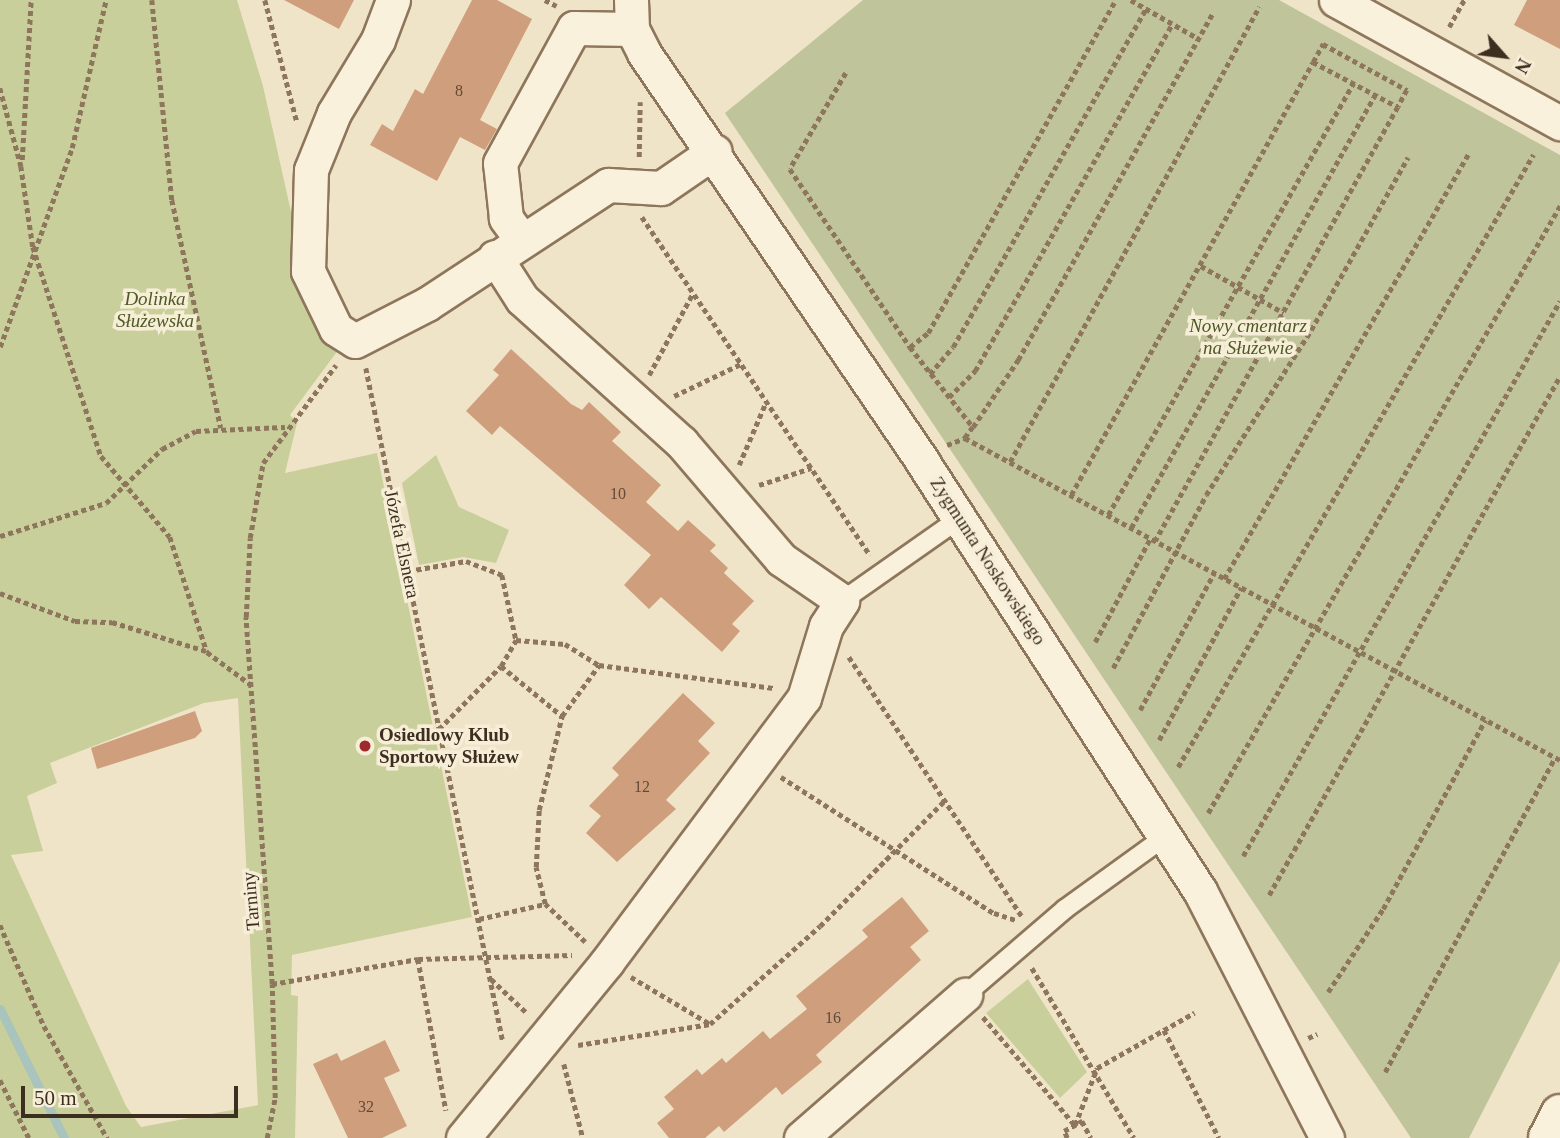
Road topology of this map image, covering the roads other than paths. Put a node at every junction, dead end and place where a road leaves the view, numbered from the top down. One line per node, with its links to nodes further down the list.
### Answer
1 (393, 0): 6 (street)
2 (1336, 0): 4 (street)
3 (631, 14): 5 (street, Zygmunta Noskowskiego); 6 (street)
4 (1560, 123)
5 (715, 151): 6 (street); 7 (street, Zygmunta Noskowskiego)
6 (508, 248): 8 (street)
7 (960, 519): 8 (lane); 9 (street, Zygmunta Noskowskiego)
8 (842, 601): 12 (street)
9 (1166, 836): 10 (lane); 14 (street, Zygmunta Noskowskiego)
10 (965, 995): 13 (street)
11 (1560, 1114): 15 (street)
12 (456, 1132)
13 (801, 1138)
14 (1326, 1138)
15 (1548, 1138)

